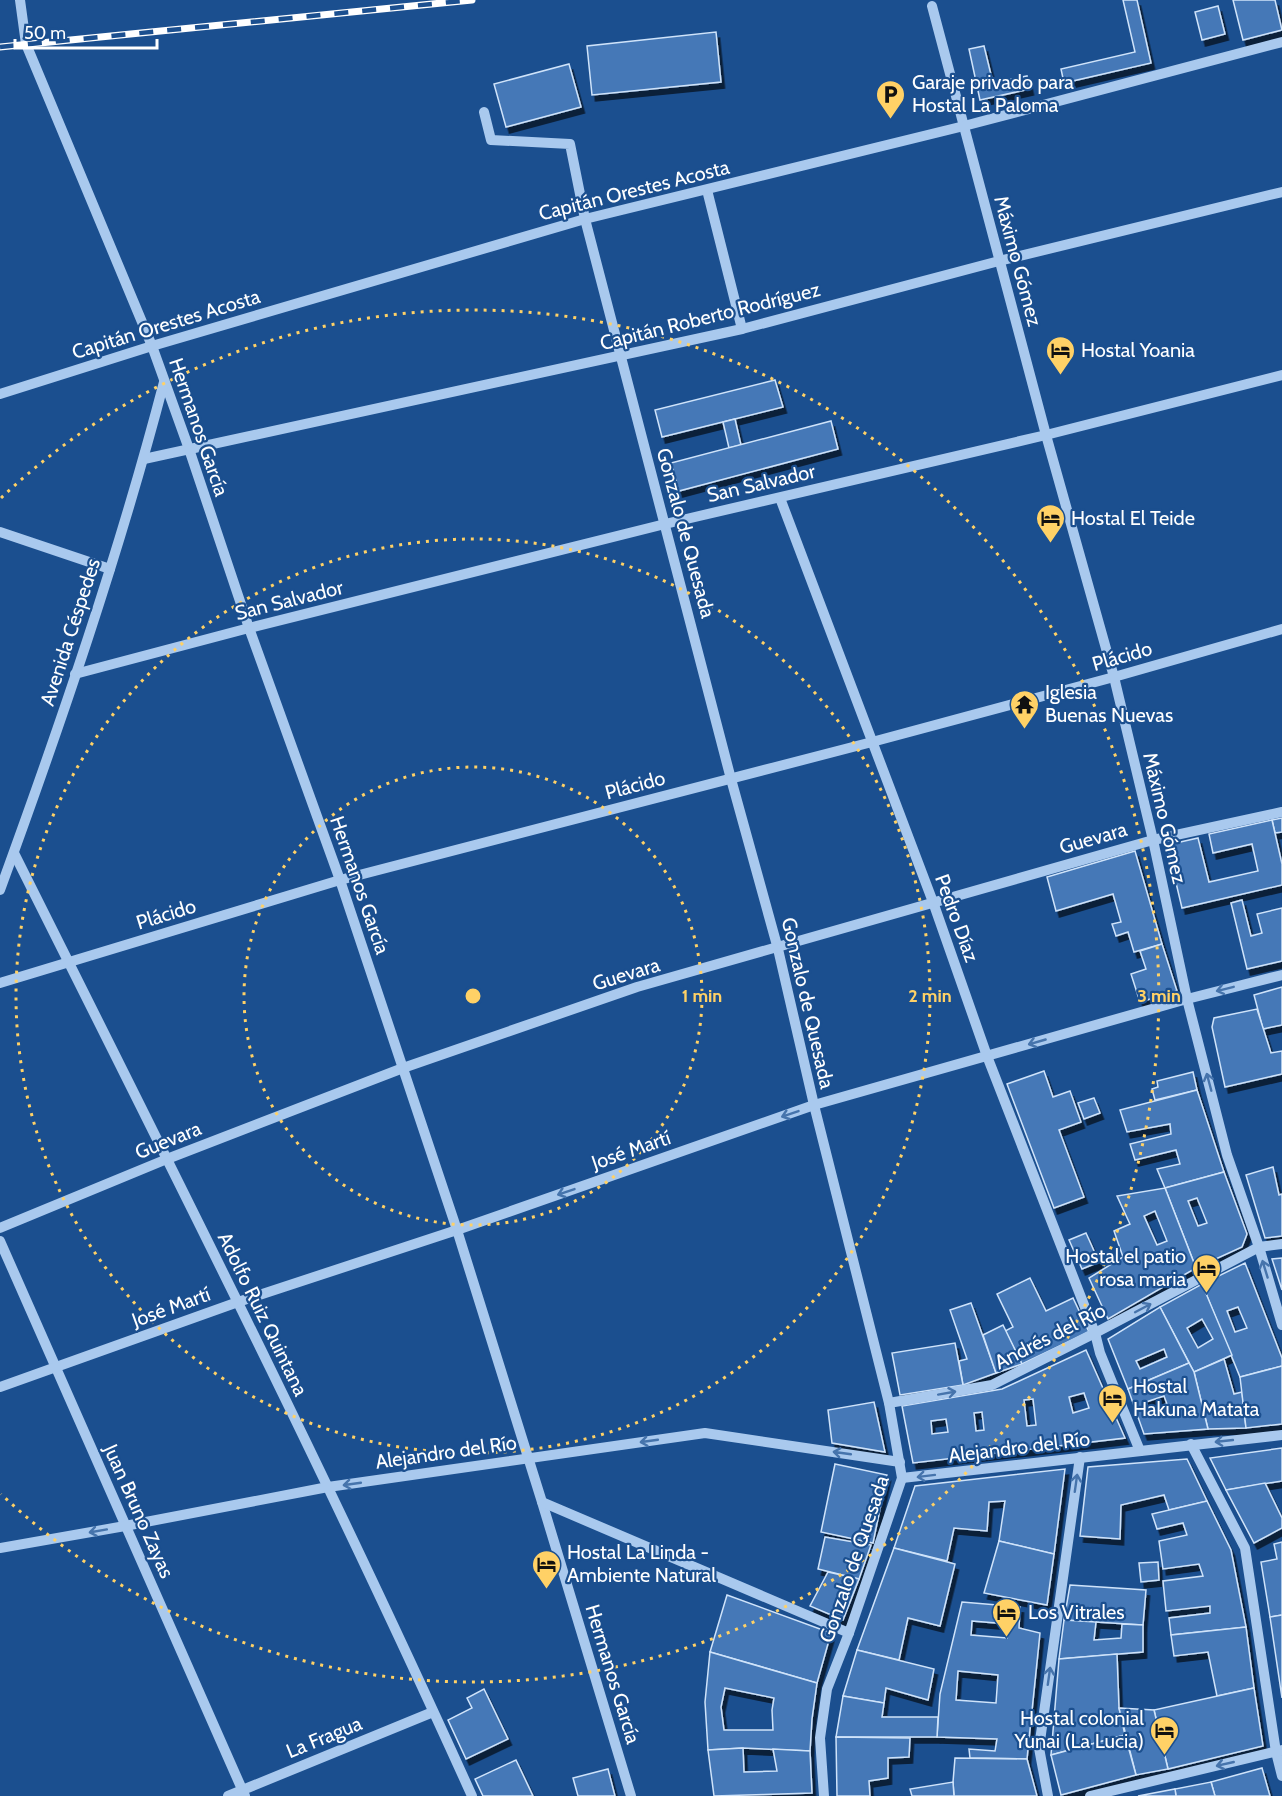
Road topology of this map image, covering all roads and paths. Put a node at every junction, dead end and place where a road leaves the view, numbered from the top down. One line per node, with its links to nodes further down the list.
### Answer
1 (20, 0): 11 (street, Hermanos García)
2 (932, 6): 5 (street, Máximo Gómez)
3 (1282, 42): 5 (street, Capitán Orestes Acosta)
4 (484, 112): 8 (street, Gonzalo de Quesada)
5 (964, 126): 6 (street, Capitán Orestes Acosta); 9 (street, Máximo Gómez)
6 (707, 190): 8 (street, Capitán Orestes Acosta); 10 (street)
7 (1282, 192): 9 (street, Capitán Roberto Rodríguez)
8 (585, 219): 11 (street, Capitán Orestes Acosta); 12 (street, Gonzalo de Quesada)
9 (999, 261): 10 (street, Capitán Roberto Rodríguez); 16 (street, Máximo Gómez)
10 (742, 329): 12 (street, Capitán Roberto Rodríguez)
11 (152, 346): 14 (street, Hermanos García); 15 (street, Capitán Orestes Acosta)
12 (621, 356): 17 (street, Capitán Roberto Rodríguez); 20 (street, Gonzalo de Quesada)
13 (1282, 375): 16 (street, San Salvador)
14 (164, 382): 17 (street, Hermanos García); 18 (street, Avenida Céspedes)
15 (0, 394)
16 (1046, 435): 19 (street, San Salvador); 26 (street, Máximo Gómez)
17 (189, 449): 18 (street, Capitán Roberto Rodríguez); 23 (street, Hermanos García)
18 (144, 459): 22 (street, Avenida Céspedes)
19 (780, 498): 20 (street, San Salvador); 27 (street, Pedro Díaz)
20 (665, 524): 23 (street, San Salvador); 28 (street, Gonzalo de Quesada)
21 (0, 532): 22 (street)
22 (110, 569): 25 (street, Avenida Céspedes)
23 (249, 628): 25 (street, San Salvador); 32 (street, Hermanos García)
24 (1282, 629): 26 (street, Plácido)
25 (75, 674): 31 (street, Avenida Céspedes)
26 (1114, 677): 27 (street, Plácido); 30 (street, Máximo Gómez)
27 (872, 742): 28 (street, Plácido); 34 (street, Pedro Díaz)
28 (731, 779): 32 (street, Plácido); 35 (street, Gonzalo de Quesada)
29 (1282, 812): 30 (street, Guevara)
30 (1153, 840): 34 (street, Guevara); 39 (street, Máximo Gómez)
31 (14, 853): 33 (street, Avenida Céspedes); 36 (street, Adolfo Ruiz Quintana)
32 (340, 880): 36 (street, Plácido); 41 (street, Hermanos García)
33 (0, 890)
34 (933, 902): 35 (street, Guevara); 40 (street, Pedro Díaz)
35 (778, 949): 41 (street, Guevara); 42 (street, Gonzalo de Quesada)
36 (69, 963): 38 (street, Plácido); 43 (street, Adolfo Ruiz Quintana)
37 (1282, 975): 39 (street, José Martí, one-way to 39)
38 (0, 983)
39 (1187, 999): 40 (street, José Martí, one-way to 40); 48 (street, Máximo Gómez, one-way to 39)
40 (987, 1056): 42 (street, José Martí); 51 (street, Pedro Díaz)
41 (403, 1068): 43 (street, Guevara); 45 (street, Hermanos García)
42 (814, 1105): 45 (street, José Martí, one-way to 45); 54 (street, Gonzalo de Quesada)
43 (167, 1159): 44 (street, Guevara); 49 (street, Adolfo Ruiz Quintana)
44 (0, 1228)
45 (457, 1230): 49 (street, José Martí); 59 (street, Hermanos García)
46 (0, 1241): 52 (street, Juan Bruno Zayas)
47 (1282, 1244): 48 (street, Andrés del Río)
48 (1259, 1247): 50 (street, Máximo Gómez, one-way to 48); 51 (street, Andrés del Río, one-way to 48)
49 (238, 1302): 52 (street, José Martí); 62 (street, Adolfo Ruiz Quintana)
50 (1282, 1325)
51 (1095, 1333): 54 (street, Andrés del Río, one-way to 51); 57 (street, Pedro Díaz)
52 (56, 1368): 53 (street, José Martí); 64 (street, Juan Bruno Zayas)
53 (0, 1387)
54 (889, 1403): 60 (street, Gonzalo de Quesada)
55 (1282, 1435): 56 (street, Alejandro del Río, one-way to 56)
56 (1191, 1444): 57 (street, Alejandro del Río); 68 (street)
57 (1140, 1450): 58 (street, Alejandro del Río)
58 (1080, 1457): 61 (street, Alejandro del Río, one-way to 61); 75 (street, one-way to 58)
59 (528, 1458): 60 (street, Alejandro del Río, one-way to 59); 62 (street, Alejandro del Río, one-way to 62); 63 (street, Hermanos García)
60 (900, 1462): 61 (street, Gonzalo de Quesada)
61 (903, 1478): 66 (street, Gonzalo de Quesada)
62 (328, 1487): 64 (street, Alejandro del Río); 67 (street, Adolfo Ruiz Quintana)
63 (542, 1502): 66 (street); 73 (street, Hermanos García)
64 (126, 1526): 65 (street, Alejandro del Río, one-way to 65); 70 (street, Juan Bruno Zayas)
65 (0, 1548)
66 (849, 1633): 74 (street, Gonzalo de Quesada)
67 (433, 1712): 70 (street, La Fragua); 72 (street, Adolfo Ruiz Quintana)
68 (1279, 1751): 69 (street); 76 (street, one-way to 76)
69 (1282, 1776)
70 (244, 1793): 71 (street, La Fragua)
71 (228, 1796)
72 (472, 1796)
73 (631, 1796)
74 (824, 1796)
75 (1048, 1796)
76 (1090, 1796)

